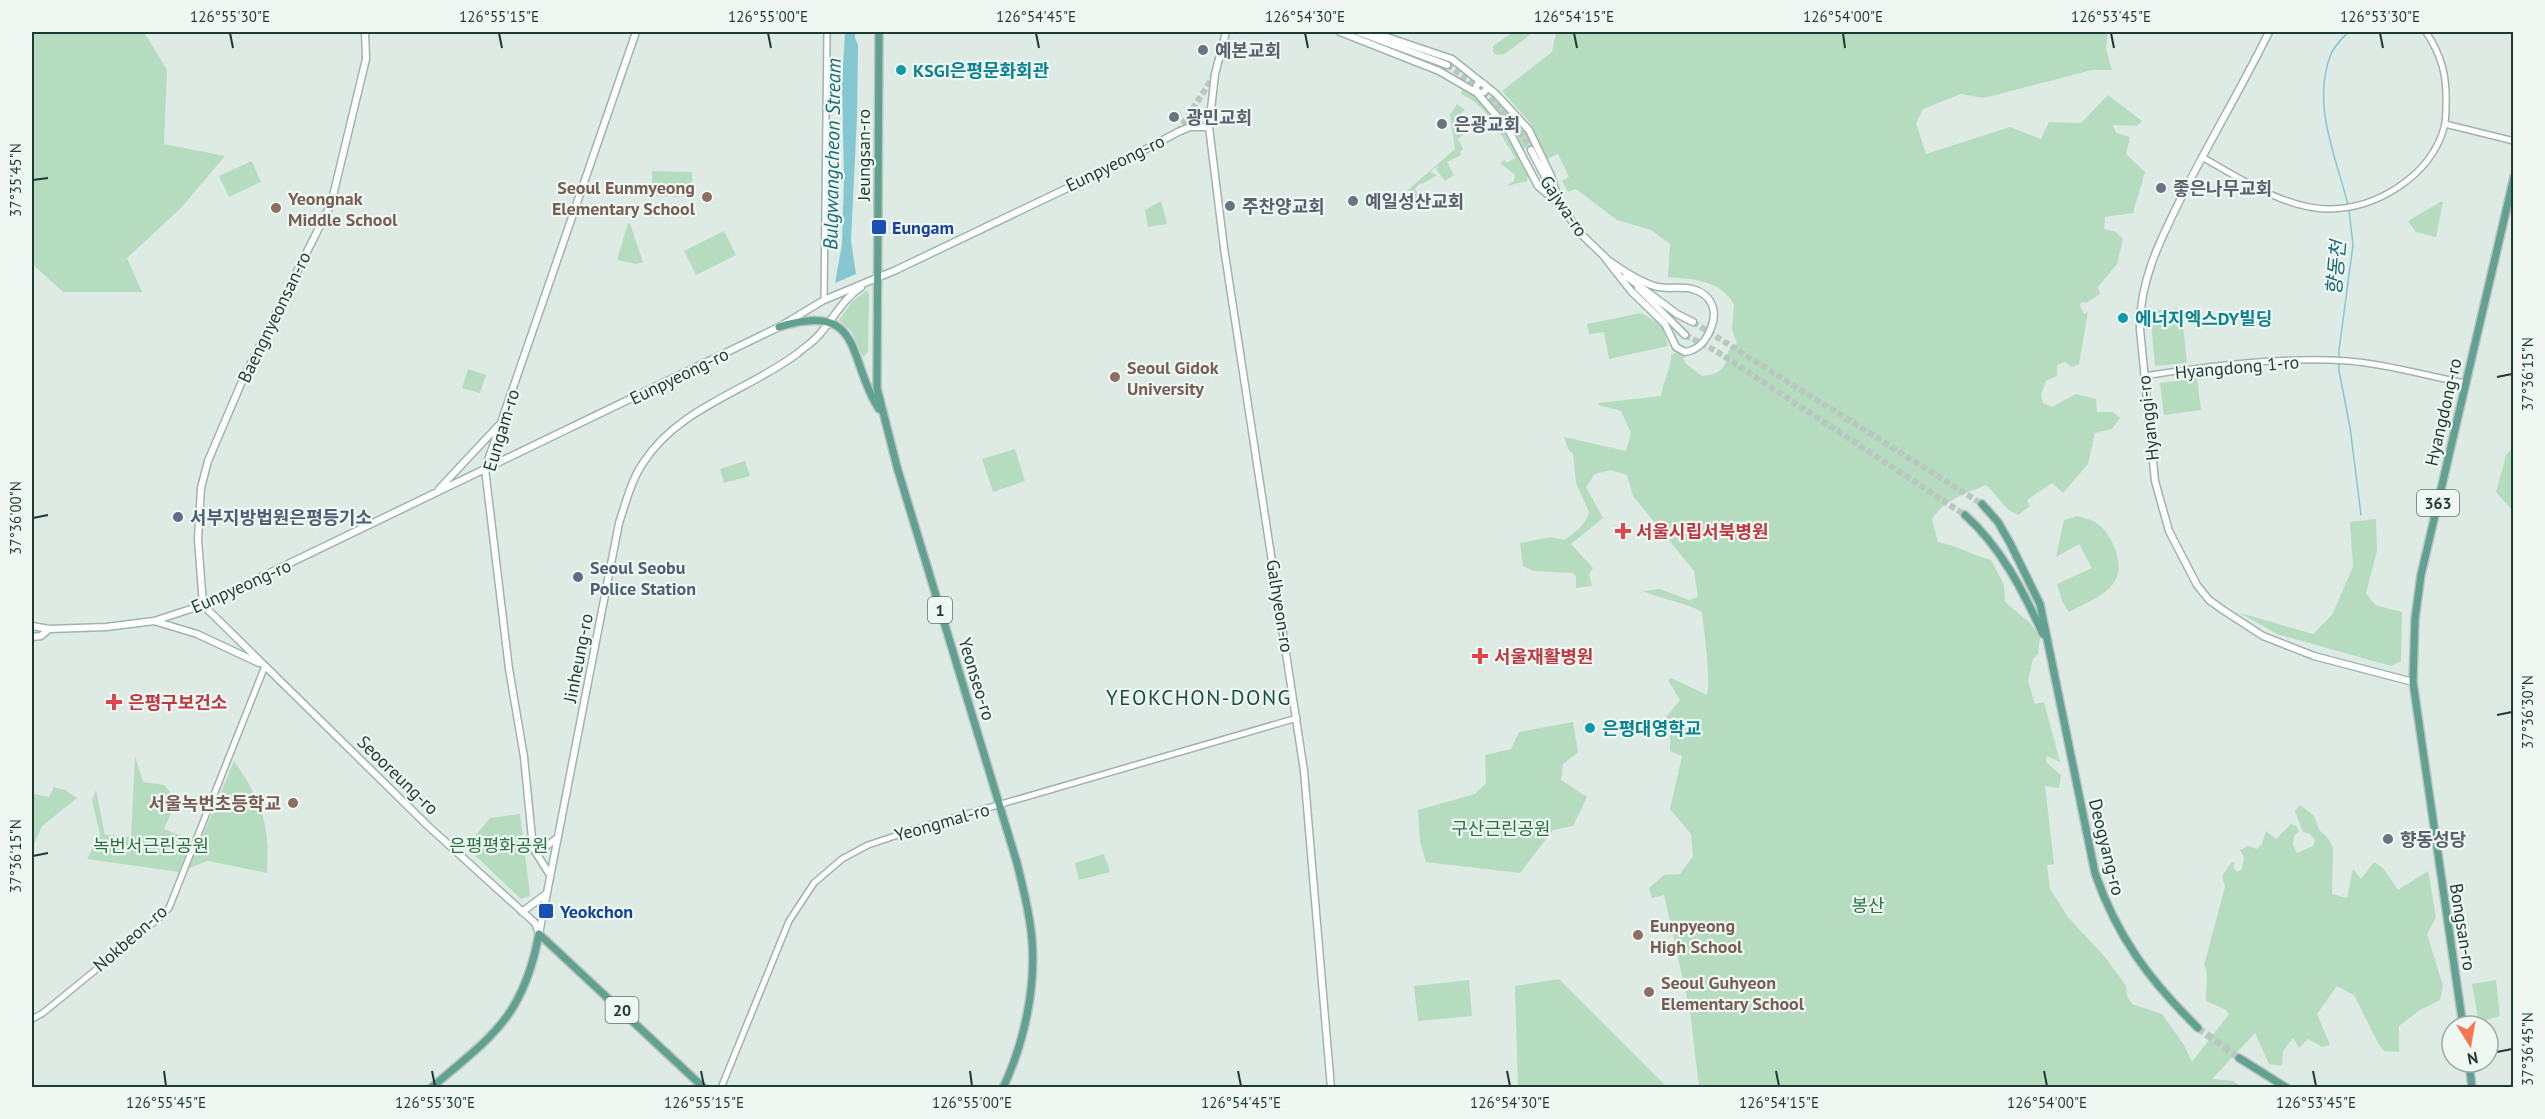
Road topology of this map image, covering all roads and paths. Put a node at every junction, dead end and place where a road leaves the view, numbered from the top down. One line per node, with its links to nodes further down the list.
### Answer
1 (365, 32): 41 (main road, Baengnyeonsan-ro)
2 (636, 32): 36 (main road, Eungam-ro)
3 (827, 32): 28 (street)
4 (879, 32): 26 (main road, Jeungsan-ro / 1)
5 (1226, 32): 19 (main road)
6 (1340, 32): 13 (main road)
7 (1358, 32): 11 (main road)
8 (1372, 32): 12 (main road)
9 (2270, 32): 22 (main road, Hyanggi-ro)
10 (2426, 32): 18 (street)
11 (1447, 65)
12 (1461, 66): 13 (main road); 14 (main road)
13 (1451, 78): 15 (main road)
14 (1485, 84): 15 (main road); 16 (main road)
15 (1477, 93): 17 (main road)
16 (1496, 94): 17 (main road); 24 (main road)
17 (1488, 105): 24 (main road)
18 (2445, 124): 20 (street); 22 (street)
19 (1209, 127): 26 (main road, Eunpyeong-ro); 49 (main road, Galhyeon-ro)
20 (2514, 141)
21 (1530, 150): 24 (main road, Gajwa-ro)
22 (2202, 157): 33 (main road, Hyanggi-ro)
23 (2514, 177): 34 (main road, Hyangdong-ro / 363)
24 (1560, 205): 25 (main road, Gajwa-ro)
25 (1605, 258): 25 (main road); 27 (main road, Gajwa-ro)
26 (879, 278): 28 (main road, Eunpyeong-ro); 30 (main road, Jinheung-ro); 35 (main road, Yeonseo-ro / 1)
27 (1631, 281): 29 (main road, Gajwa-ro); 32 (main road, Gajwa-ro)
28 (824, 300): 31 (main road, Eunpyeong-ro)
29 (1693, 322)
30 (829, 323): 31 (main road); 35 (main road); 52 (main road, Jinheung-ro)
31 (779, 327): 37 (main road, Eunpyeong-ro)
32 (1685, 335)
33 (2144, 376): 34 (street, Hyangdong 1-ro); 48 (main road, Hyanggi-ro)
34 (2465, 383): 48 (main road, Hyangdong-ro / 363)
35 (882, 414): 50 (main road, Yeonseo-ro / 1)
36 (500, 423): 37 (main road, Eungam-ro); 38 (main road)
37 (485, 469): 38 (main road, Eunpyeong-ro); 53 (main road, Eungam-ro)
38 (435, 493): 41 (main road, Eunpyeong-ro)
39 (1982, 504): 46 (main road, Deogyang-ro)
40 (1965, 515): 46 (main road, Deogyang-ro)
41 (203, 605): 42 (main road, Eunpyeong-ro); 47 (main road, Seooreung-ro)
42 (154, 621): 44 (main road, Eunpyeong-ro); 47 (main road)
43 (32, 626): 44 (main road, Eunpyeong-ro)
44 (49, 630): 45 (main road, Eunpyeong-ro)
45 (32, 637)
46 (2048, 644): 60 (main road, Deogyang-ro)
47 (265, 666): 56 (main road, Seooreung-ro); 59 (street, Nokbeon-ro)
48 (2413, 682): 51 (main road, Hyangdong-ro / 363)
49 (1297, 718): 50 (street, Yeongmal-ro); 66 (main road, Galhyeon-ro)
50 (999, 805): 64 (street, Yeongmal-ro); 65 (main road, Yeonseo-ro / 1)
51 (2433, 833): 58 (main road, Bongsan-ro / 363)
52 (558, 838): 53 (main road); 54 (main road, Jinheung-ro)
53 (532, 844): 54 (main road, Eungam-ro)
54 (550, 875): 55 (main road, Jinheung-ro)
55 (546, 894): 56 (main road); 57 (main road, Jinheung-ro)
56 (522, 912): 57 (main road, Seooreung-ro)
57 (539, 934): 62 (main road, Jinheung-ro); 63 (main road, Seooreung-ro / 20)
58 (2461, 1014)
59 (32, 1019)
60 (2199, 1028)
61 (2239, 1058): 67 (main road)
62 (431, 1088)
63 (704, 1088)
64 (721, 1088)
65 (1003, 1088)
66 (1331, 1088)
67 (2287, 1088)

